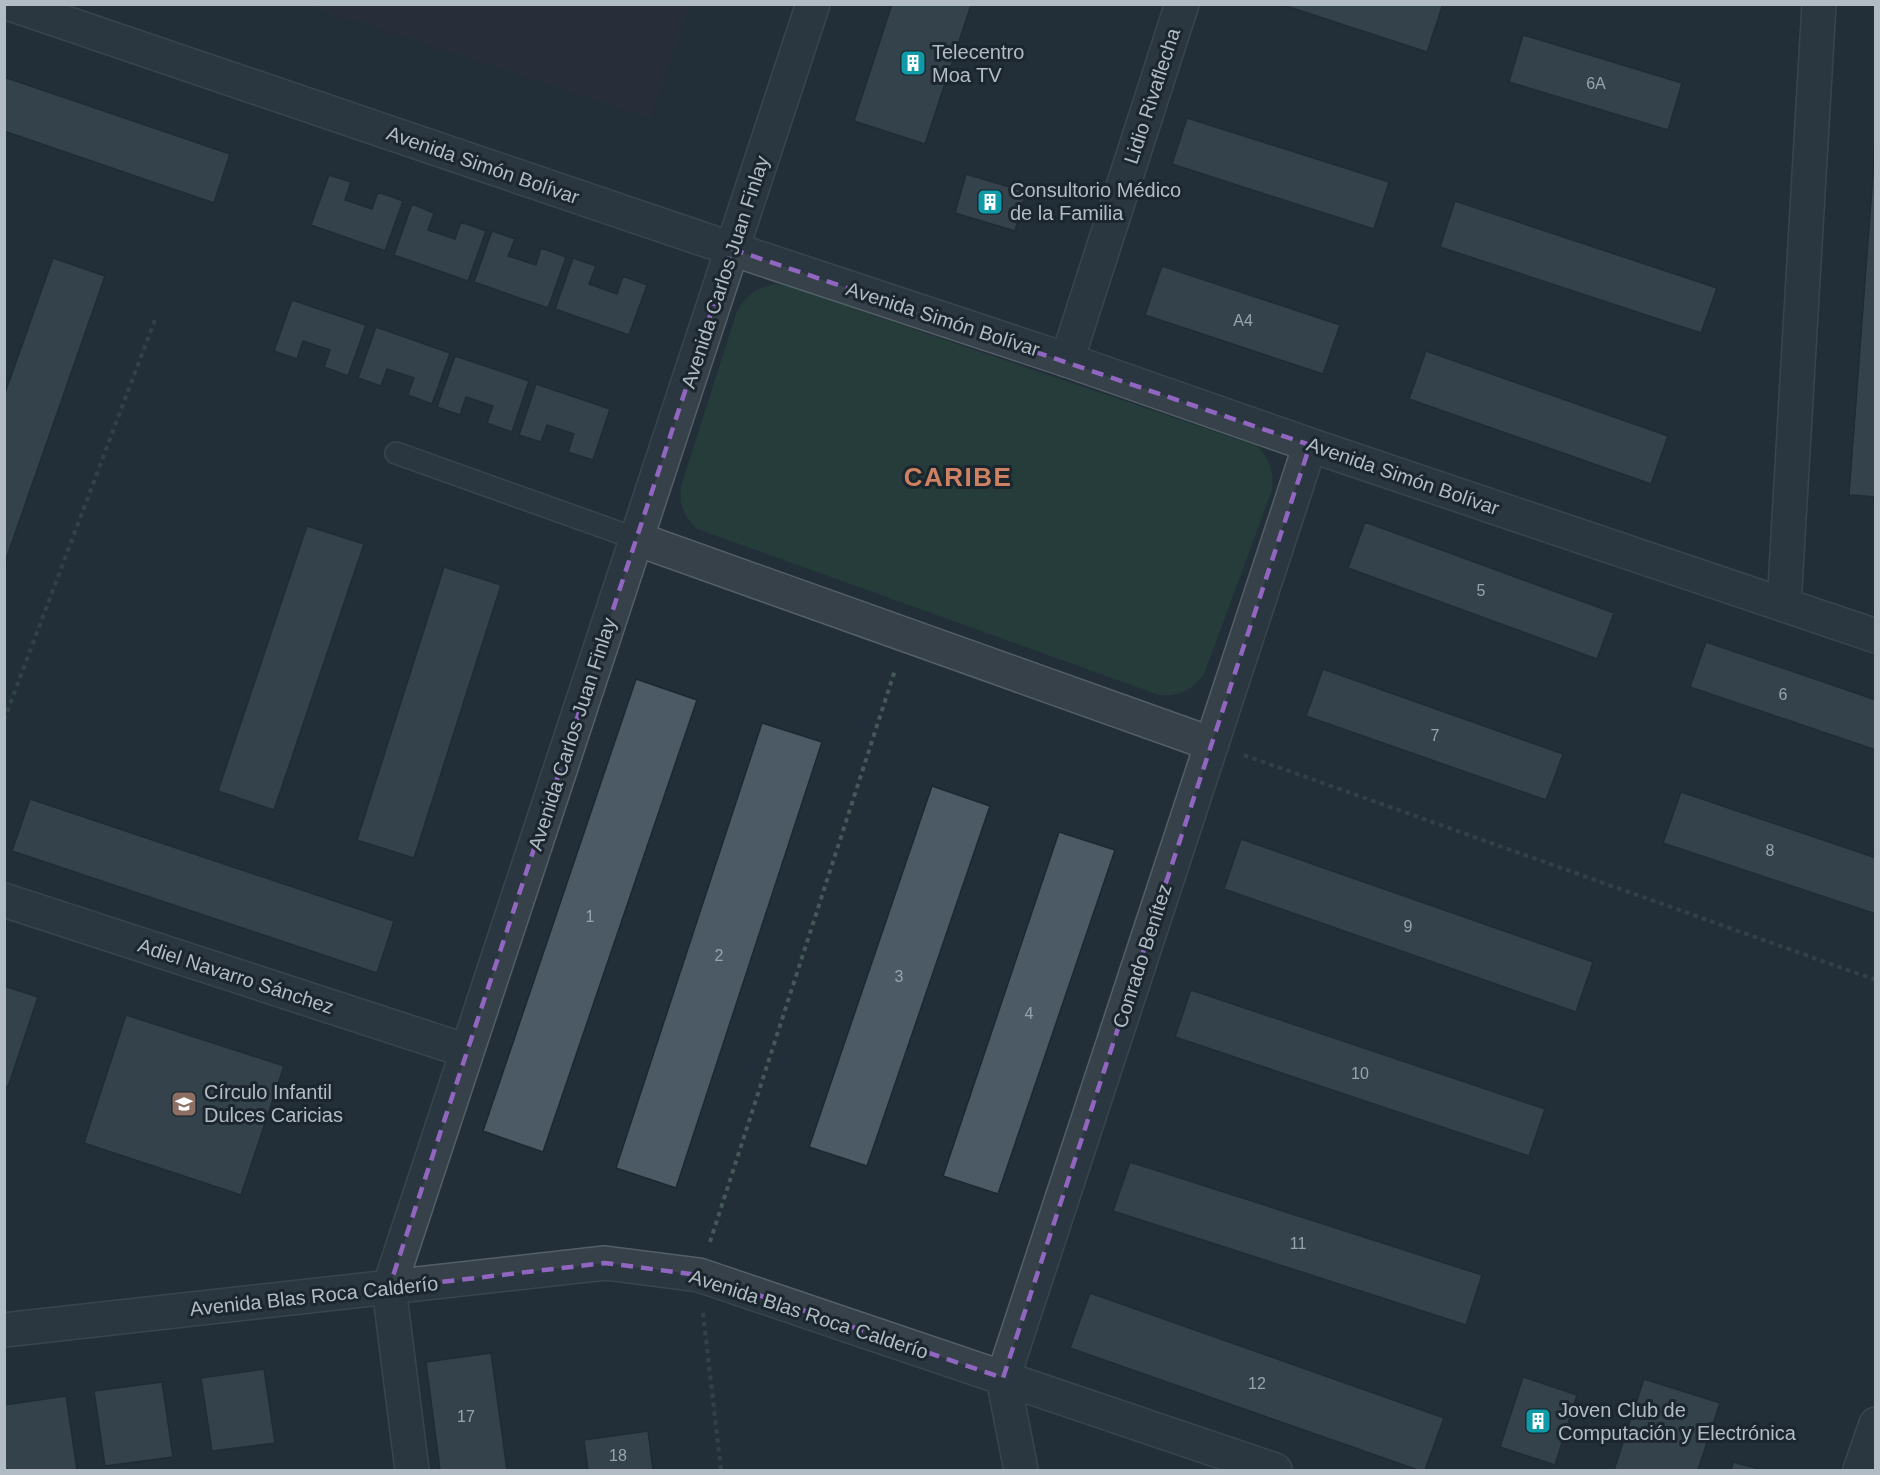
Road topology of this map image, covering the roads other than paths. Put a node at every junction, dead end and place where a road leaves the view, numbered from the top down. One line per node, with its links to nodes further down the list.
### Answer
1 (10, 4): 5 (street, Avenida Simón Bolívar)
2 (813, 4): 5 (street, Avenida Carlos Juan Finlay)
3 (1182, 4): 6 (street, Lidio Rivaflecha)
4 (1819, 4): 10 (street)
5 (732, 249): 6 (street, Avenida Simón Bolívar); 9 (street, Avenida Carlos Juan Finlay)
6 (1067, 360): 7 (street, Avenida Simón Bolívar)
7 (1310, 445): 10 (street, Avenida Simón Bolívar); 12 (street, Conrado Benítez)
8 (396, 453): 9 (lane)
9 (637, 539): 12 (street); 14 (street, Avenida Carlos Juan Finlay)
10 (1784, 605): 11 (street, Avenida Simón Bolívar)
11 (1875, 636)
12 (1212, 744): 17 (street, Conrado Benítez)
13 (4, 900): 14 (street, Adiel Navarro Sánchez)
14 (468, 1051): 15 (street, Avenida Carlos Juan Finlay)
15 (389, 1288): 16 (street, Avenida Blas Roca Calderío); 17 (street, Avenida Blas Roca Calderío); 19 (street, Avenida Carlos Juan Finlay)
16 (4, 1330)
17 (1003, 1378): 20 (street, Conrado Benítez); 21 (street, Avenida Blas Roca Calderío)
18 (1875, 1424): 22 (street)
19 (412, 1470)
20 (1021, 1470)
21 (1275, 1470)
22 (1860, 1470)

